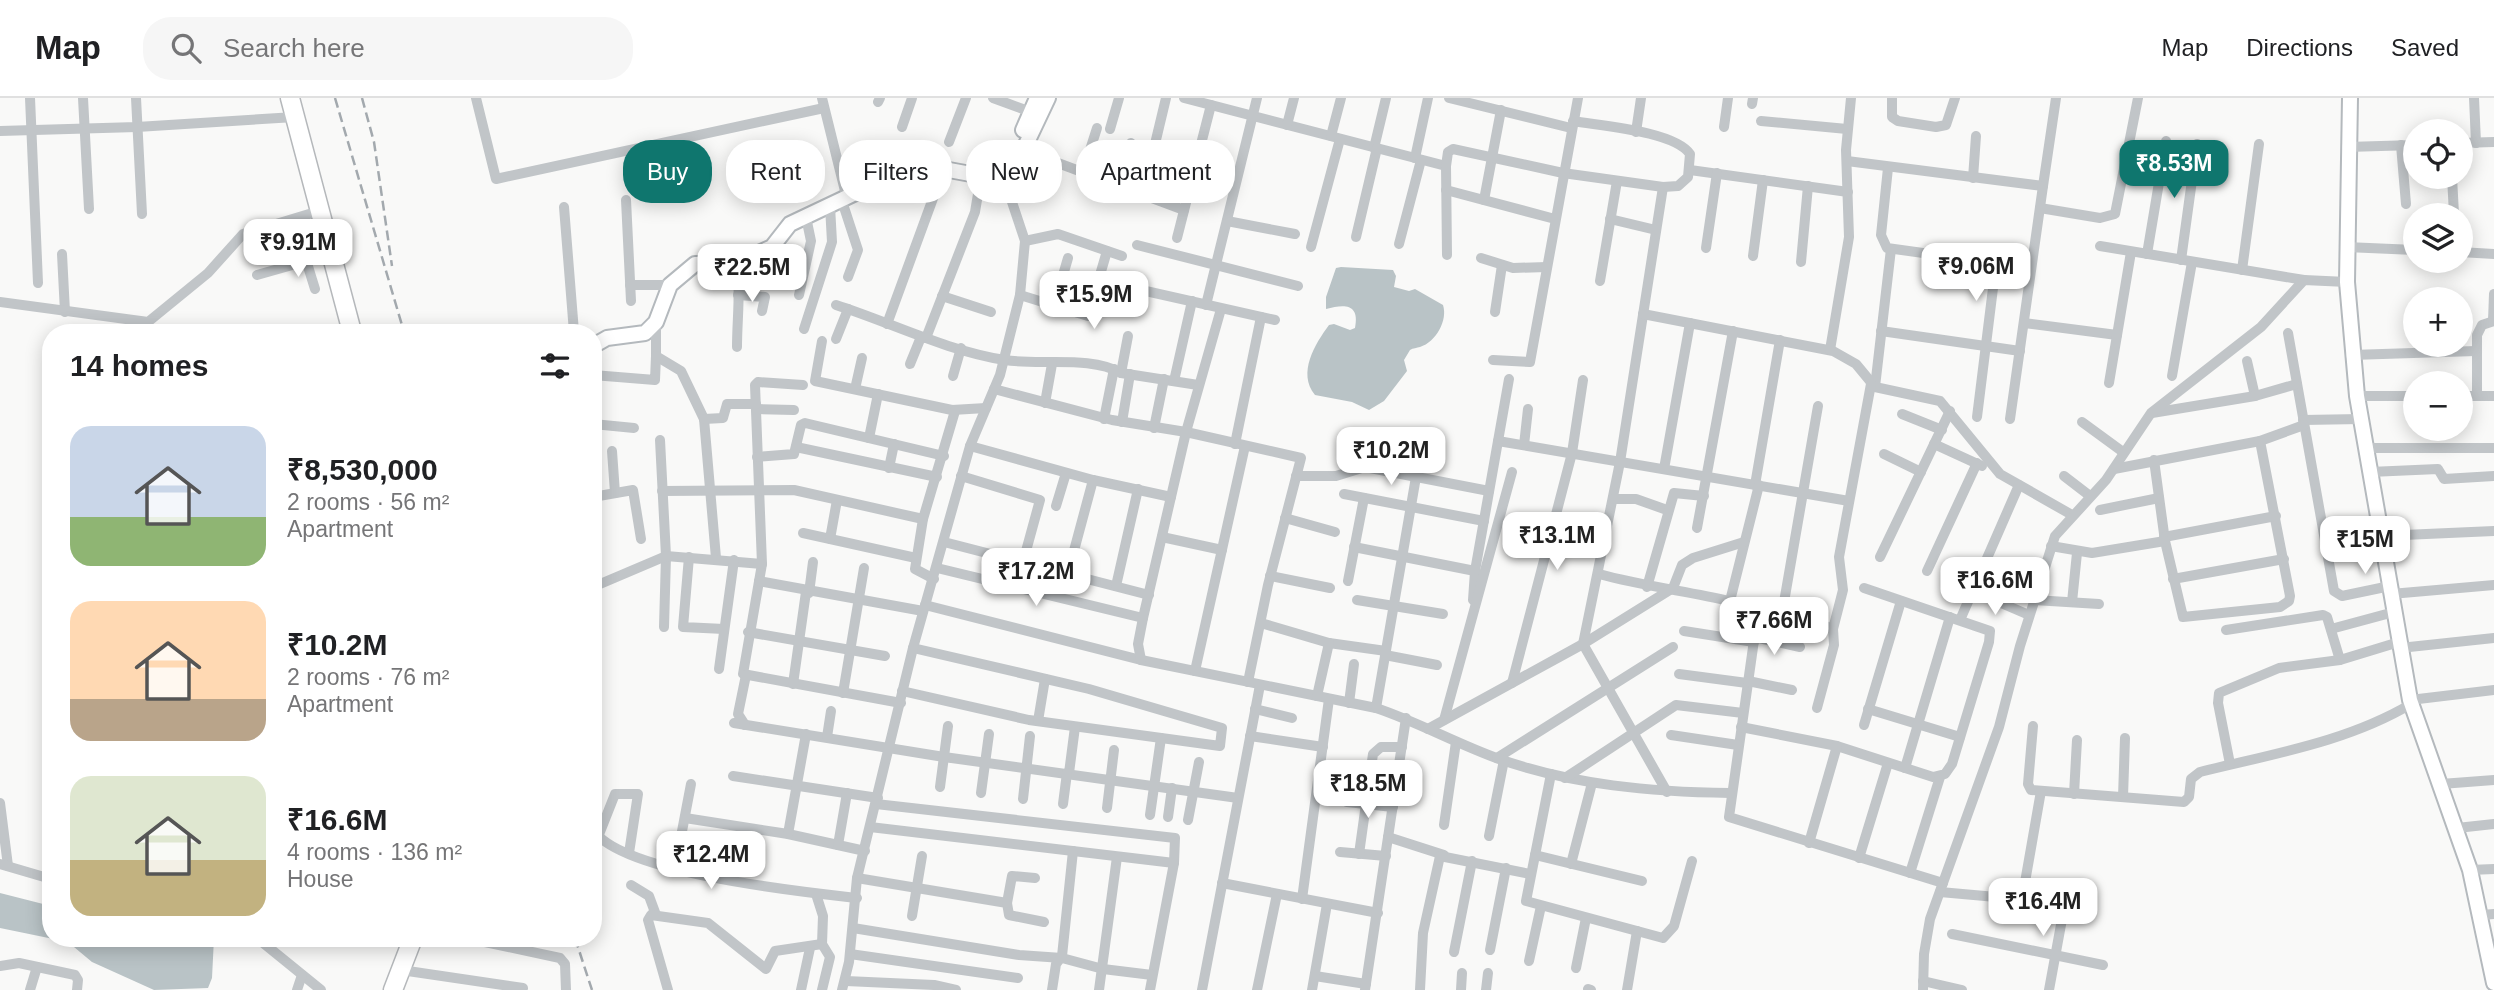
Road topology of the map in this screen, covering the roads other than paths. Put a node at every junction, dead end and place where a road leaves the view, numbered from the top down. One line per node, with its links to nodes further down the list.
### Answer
1 (30, 98): 47 (street)
2 (83, 98): 41 (street)
3 (135, 98): 39 (street)
4 (290, 98): 35 (highway)
5 (476, 98): 31 (street)
6 (912, 98): 40 (street)
7 (966, 98): 51 (street)
8 (993, 98): 33 (street)
9 (1037, 98): 33 (main road)
10 (1048, 98): 53 (main road)
11 (1119, 98): 44 (street)
12 (1166, 98): 55 (street)
13 (1184, 98): 30 (street)
14 (1257, 98): 34 (street)
15 (1294, 98): 38 (street)
16 (1341, 98): 50 (street)
17 (1386, 98): 63 (street)
18 (1429, 98): 65 (street)
19 (1449, 98): 32 (street)
20 (1578, 98): 37 (street)
21 (1641, 98): 48 (street)
22 (1728, 98): 43 (street)
23 (1851, 98): 45 (street)
24 (1892, 98): 25 (street)
25 (1955, 98)
26 (2056, 98): 76 (street)
27 (2138, 98): 90 (street)
28 (2350, 98): 62 (main road)
29 (2474, 98): 58 (street)
30 (1208, 102): 34 (street); 92 (street)
31 (823, 103): 81 (street)
32 (1496, 106): 37 (street); 64 (street)
33 (1031, 112): 52 (main road)
34 (1252, 116): 38 (street); 98 (street)
35 (295, 117): 39 (street); 93 (highway)
36 (1761, 121): 45 (street)
37 (1572, 124): 48 (street); 70 (street)
38 (1287, 125): 50 (street)
39 (137, 127): 41 (street); 94 (street)
40 (902, 127)
41 (85, 128): 47 (street); 91 (street)
42 (1097, 128): 54 (street)
43 (1724, 128)
44 (1111, 129)
45 (1847, 129): 66 (street)
46 (0, 131): 47 (street)
47 (31, 131): 140 (street)
48 (1636, 132): 69 (street)
49 (1976, 136): 72 (street)
50 (1335, 137): 63 (street); 108 (street)
51 (950, 140)
52 (1021, 140)
53 (1028, 140)
54 (1093, 140)
55 (1156, 140)
56 (2166, 141): 118 (street)
57 (2494, 142): 58 (street)
58 (2476, 143)
59 (2197, 144): 126 (street)
60 (2259, 144): 134 (street)
61 (2401, 145): 62 (street); 88 (street)
62 (2347, 147): 109 (main road)
63 (1376, 148): 65 (street); 102 (street)
64 (1493, 156): 67 (street); 70 (street); 80 (street)
65 (1418, 159): 67 (street); 105 (street)
66 (1847, 161): 68 (street); 79 (street)
67 (1446, 166): 78 (street)
68 (1888, 168): 72 (street); 112 (street)
69 (1690, 170): 71 (street); 77 (street)
70 (1563, 173): 74 (street); 96 (street)
71 (1717, 173): 73 (street); 110 (street)
72 (1973, 178): 76 (street)
73 (1763, 180): 75 (street); 122 (street)
74 (1617, 181): 77 (street); 97 (street)
75 (1808, 186): 79 (street); 127 (street)
76 (2043, 186): 90 (street)
77 (1663, 187): 99 (street)
78 (1446, 190): 80 (street); 120 (street)
79 (1848, 192): 187 (street)
80 (1484, 200): 96 (street)
81 (839, 202): 95 (main road); 173 (street)
82 (626, 203): 141 (street)
83 (839, 203): 136 (street)
84 (931, 203): 172 (street)
85 (977, 203): 150 (street)
86 (1012, 203): 104 (street)
87 (1166, 203): 92 (street)
88 (2406, 203)
89 (564, 207): 171 (street)
90 (2040, 208): 133 (street)
91 (89, 209)
92 (1184, 210): 103 (street)
93 (319, 211): 117 (highway); 160 (street)
94 (142, 214)
95 (806, 217): 128 (main road); 147 (street)
96 (1555, 219): 132 (street)
97 (1611, 219): 99 (street); 138 (street)
98 (1227, 222): 101 (street); 130 (street)
99 (1656, 230): 163 (street)
100 (298, 231): 125 (street)
101 (1295, 234)
102 (1356, 237)
103 (1177, 238)
104 (1024, 241): 113 (street); 148 (street)
105 (1399, 244)
106 (1137, 245): 130 (street)
107 (2101, 246): 114 (street)
108 (1311, 247)
109 (2346, 247): 111 (street); 139 (main road)
110 (1706, 248)
111 (2403, 249)
112 (1891, 250): 129 (street); 175 (street)
113 (1107, 251): 121 (street); 156 (street)
114 (2131, 251): 118 (street); 177 (street)
115 (2473, 253): 119 (street)
116 (62, 254): 160 (street)
117 (331, 254): 125 (street); 170 (highway)
118 (2147, 254): 126 (street)
119 (2494, 254)
120 (1447, 255)
121 (1122, 256)
122 (1753, 256)
123 (1068, 258): 156 (street)
124 (1482, 258): 131 (street)
125 (307, 261): 135 (street); 145 (street)
126 (2187, 261): 134 (street); 201 (street)
127 (1801, 262)
128 (737, 263): 142 (main road); 146 (street)
129 (1996, 264): 133 (street); 184 (street)
130 (1216, 265): 144 (street); 155 (street)
131 (1502, 265): 132 (street); 162 (street)
132 (1547, 267): 194 (street)
133 (2031, 268): 169 (street)
134 (2242, 270): 137 (street)
135 (257, 275)
136 (848, 276)
137 (2304, 280): 139 (street); 227 (street)
138 (1600, 281)
139 (2347, 282): 190 (main road)
140 (38, 284)
141 (631, 285): 142 (street); 151 (street)
142 (670, 285): 167 (main road)
143 (1119, 285): 152 (street)
144 (1298, 286)
145 (315, 289)
146 (738, 295): 159 (street); 185 (street)
147 (799, 295)
148 (1020, 295): 156 (street); 193 (street)
149 (2494, 295): 166 (street)
150 (942, 296): 161 (street); 179 (street)
151 (631, 301)
152 (1192, 301): 155 (street); 203 (street)
153 (0, 302): 160 (street)
154 (836, 304): 157 (street)
155 (1206, 304): 158 (street)
156 (1054, 306)
157 (849, 309): 172 (street); 180 (street)
158 (1221, 309): 164 (street); 208 (street)
159 (762, 311)
160 (65, 312)
161 (991, 312)
162 (1495, 312)
163 (1643, 314): 168 (street); 261 (street)
164 (1261, 317): 165 (street); 248 (street)
165 (1275, 320)
166 (2493, 321): 189 (street)
167 (656, 322): 182 (main road); 191 (street)
168 (1689, 323): 174 (street); 264 (street)
169 (2024, 323): 177 (street); 188 (street)
170 (350, 324)
171 (573, 324)
172 (887, 324): 179 (street)
173 (804, 329)
174 (1733, 331): 181 (street); 277 (street)
175 (1881, 331): 184 (street); 209 (street)
176 (2288, 333): 206 (street)
177 (2117, 335): 205 (street)
178 (1128, 336): 198 (street)
179 (923, 337): 186 (street); 196 (street)
180 (836, 339)
181 (1780, 340): 187 (street); 279 (street)
182 (602, 341)
183 (822, 341): 210 (street)
184 (1987, 346): 188 (street); 229 (street)
185 (737, 347)
186 (961, 348): 193 (street); 200 (street)
187 (1830, 350): 209 (street)
188 (2020, 351): 232 (street)
189 (2476, 351): 190 (street); 217 (street)
190 (2351, 355): 214 (main road)
191 (656, 356): 199 (street); 230 (street)
192 (862, 359): 210 (street)
193 (1004, 360): 197 (street); 211 (street)
194 (1493, 360)
195 (2247, 362): 213 (street)
196 (910, 364)
197 (1052, 364): 198 (street); 219 (street)
198 (1122, 372): 203 (street); 231 (street); 234 (street)
199 (602, 376)
200 (953, 376)
201 (2172, 376)
202 (1509, 379): 244 (street)
203 (1169, 380): 208 (street); 239 (street)
204 (1583, 380): 256 (street)
205 (2109, 383)
206 (2297, 384): 213 (street); 236 (street)
207 (803, 385): 221 (street)
208 (1198, 385): 241 (street)
209 (1873, 386): 226 (street); 297 (street)
210 (855, 389): 212 (street)
211 (994, 389): 219 (street); 222 (street)
212 (878, 394): 225 (street); 242 (street)
213 (2255, 396): 227 (street)
214 (2357, 396): 215 (street); 233 (main road)
215 (2403, 396)
216 (2473, 396): 217 (street)
217 (2477, 396): 218 (street)
218 (2494, 396)
219 (1045, 403): 231 (street)
220 (1818, 406): 287 (street)
221 (756, 407): 224 (street); 230 (street); 259 (street)
222 (986, 408): 225 (street); 250 (street)
223 (1528, 409): 249 (street)
224 (794, 410)
225 (956, 411): 258 (street)
226 (1950, 411): 240 (street); 270 (street)
227 (2151, 413): 255 (street)
228 (1902, 414): 240 (street)
229 (1977, 417)
230 (705, 419): 281 (street)
231 (1104, 419): 234 (street)
232 (2010, 419)
233 (2361, 419): 236 (street); 252 (main road)
234 (1122, 422): 239 (street)
235 (2082, 422): 255 (street)
236 (2304, 422): 245 (street); 351 (street)
237 (602, 425): 238 (street)
238 (634, 428)
239 (1154, 428): 241 (street)
240 (1941, 429): 247 (street)
241 (1186, 432): 248 (street); 292 (street)
242 (869, 438): 246 (street); 251 (street)
243 (660, 440): 283 (street)
244 (1498, 441): 249 (street); 285 (street)
245 (2260, 441): 260 (street); 303 (street)
246 (894, 444): 258 (street); 263 (street)
247 (1934, 444): 262 (street); 267 (street)
248 (1240, 445): 272 (street); 320 (street)
249 (1524, 445): 256 (street)
250 (970, 446): 269 (street); 271 (street)
251 (796, 447): 259 (street); 263 (street)
252 (2366, 448): 253 (street); 268 (main road)
253 (2494, 448)
254 (612, 451): 286 (street)
255 (2123, 452): 265 (street)
256 (1572, 453): 261 (street); 403 (street)
257 (1884, 454): 267 (street)
258 (944, 456): 275 (street)
259 (757, 457): 284 (street)
260 (2154, 460): 265 (street); 294 (street)
261 (1620, 462): 264 (street); 295 (street)
262 (1977, 463): 270 (street); 336 (street)
263 (890, 467): 275 (street)
264 (1664, 469): 277 (street)
265 (2114, 469): 291 (street)
266 (1513, 472): 366 (street)
267 (1921, 472): 324 (street)
268 (2370, 472): 274 (street); 311 (main road)
269 (1066, 473): 278 (street); 298 (street)
270 (2000, 474): 280 (street)
271 (961, 476): 316 (street); 331 (street)
272 (1296, 476): 276 (street); 304 (street)
273 (2064, 476): 291 (street)
274 (2494, 476)
275 (937, 477): 305 (street)
276 (1416, 477): 285 (street); 299 (street)
277 (1708, 477): 279 (street); 290 (street)
278 (1093, 481): 282 (street); 337 (street)
279 (1757, 485): 287 (street); 317 (street)
280 (2019, 485): 302 (street); 352 (street)
281 (711, 489): 283 (street); 284 (street); 325 (street)
282 (1138, 489): 292 (street); 346 (street)
283 (662, 491): 322 (street)
284 (757, 491): 296 (street); 332 (street)
285 (1489, 491): 306 (street)
286 (615, 492): 289 (street); 313 (street)
287 (1803, 493): 297 (street); 365 (street)
288 (1344, 494): 293 (street)
289 (602, 496)
290 (1704, 496): 300 (street); 307 (street)
291 (2090, 496): 302 (street)
292 (1171, 497): 312 (street)
293 (1364, 498): 299 (street); 319 (street)
294 (2159, 498): 301 (street); 315 (street)
295 (1614, 499): 300 (street); 338 (street)
296 (838, 500): 305 (street); 314 (street)
297 (1849, 501): 375 (street)
298 (1056, 506)
299 (1410, 509): 306 (street); 327 (street)
300 (1668, 510): 347 (street)
301 (2100, 510)
302 (2071, 515): 318 (street)
303 (2276, 516): 315 (street); 328 (street)
304 (1285, 518): 309 (street); 339 (street)
305 (923, 519): 326 (street)
306 (1483, 521): 335 (street)
307 (1697, 528)
308 (2494, 531): 311 (street)
309 (1335, 532)
310 (803, 533): 314 (street)
311 (2381, 536): 351 (main road)
312 (1162, 537): 320 (street); 354 (street)
313 (641, 538)
314 (830, 539): 326 (street)
315 (2165, 539): 321 (street); 341 (street)
316 (944, 542): 331 (street); 334 (street)
317 (1744, 542): 349 (street); 358 (street)
318 (2051, 545): 321 (street); 356 (street)
319 (1354, 547): 327 (street); 343 (street)
320 (1222, 550): 397 (street)
321 (2077, 553): 360 (street)
322 (666, 556): 323 (street); 344 (street); 373 (street)
323 (689, 557): 325 (street); 374 (street)
324 (1880, 557)
325 (716, 558): 329 (street)
326 (916, 558): 340 (street)
327 (1402, 558): 335 (street); 362 (street)
328 (2284, 559): 341 (street); 341 (street)
329 (734, 560): 332 (street); 374 (street)
330 (813, 562): 353 (street)
331 (1023, 562): 337 (street)
332 (762, 564): 342 (street)
333 (864, 568): 357 (street)
334 (937, 568): 340 (street); 370 (street)
335 (1475, 571): 366 (street)
336 (1927, 571)
337 (1068, 573): 346 (street)
338 (1599, 574): 347 (street); 384 (street)
339 (1270, 576): 348 (street); 372 (street)
340 (934, 579): 363 (street)
341 (2173, 579)
342 (759, 581): 353 (street); 379 (street)
343 (1348, 581)
344 (602, 583)
345 (2494, 585): 351 (street)
346 (1116, 586): 354 (street)
347 (1647, 587): 349 (street)
348 (1329, 588)
349 (1673, 588): 358 (street); 384 (street)
350 (1864, 588): 359 (street)
351 (2390, 590): 367 (main road)
352 (1973, 591): 369 (street); 371 (street)
353 (807, 592): 357 (street); 382 (street)
354 (1149, 595): 370 (street)
355 (1357, 600): 362 (street)
356 (2034, 600): 360 (street); 369 (street)
357 (859, 601): 363 (street); 389 (street)
358 (1730, 601): 364 (street)
359 (1901, 601): 371 (street); 419 (street)
360 (2072, 602): 361 (street)
361 (2099, 604)
362 (1394, 606): 368 (street); 390 (street)
363 (924, 608): 388 (street); 392 (street)
364 (1761, 609): 365 (street); 381 (street)
365 (1782, 610): 375 (street)
366 (1474, 611): 424 (street)
367 (2394, 612): 376 (street); 385 (main road)
368 (1443, 614)
369 (2029, 615): 535 (street)
370 (1143, 618): 392 (street)
371 (1955, 618): 427 (street); 442 (street)
372 (1261, 623): 383 (street); 401 (street)
373 (664, 627)
374 (724, 629): 396 (street)
375 (1833, 629): 417 (street)
376 (2331, 629): 377 (street); 393 (street)
377 (2226, 630)
378 (1684, 631): 381 (street)
379 (748, 632): 382 (street); 399 (street)
380 (2494, 638): 385 (street)
381 (1754, 640): 387 (street); 402 (street)
382 (799, 641): 389 (street); 404 (street)
383 (1329, 643): 390 (street); 411 (street)
384 (1583, 644): 403 (street); 406 (street)
385 (2400, 645): 393 (street); 413 (main road)
386 (1673, 647): 406 (street)
387 (1800, 647)
388 (913, 648): 400 (street); 409 (street)
389 (849, 650): 391 (street); 410 (street)
390 (1385, 653): 395 (street); 416 (street)
391 (885, 656)
392 (1141, 660): 397 (street)
393 (2340, 660): 458 (street)
394 (1354, 664): 415 (street)
395 (1437, 665)
396 (719, 669)
397 (1195, 671): 401 (street)
398 (1679, 674): 402 (street)
399 (746, 675): 404 (street); 428 (street)
400 (1045, 679): 425 (street); 443 (street)
401 (1248, 682): 405 (street)
402 (1748, 682): 407 (street); 421 (street)
403 (1513, 683): 424 (street)
404 (793, 684): 410 (street)
405 (1260, 685): 411 (street); 418 (street)
406 (1608, 688): 435 (street); 454 (street)
407 (1792, 690)
408 (2494, 690): 413 (street)
409 (902, 691): 414 (street); 425 (street)
410 (843, 693): 414 (street)
411 (1317, 696): 412 (street)
412 (1329, 699): 415 (street); 450 (street)
413 (2410, 702): 458 (street); 470 (main road)
414 (901, 703): 449 (street)
415 (1349, 703): 416 (street)
416 (1376, 708): 423 (street)
417 (1817, 708)
418 (1255, 709): 422 (street); 440 (street)
419 (1868, 709): 427 (street); 429 (street)
420 (831, 711): 441 (street)
421 (1743, 713): 433 (street); 435 (street)
422 (1292, 718)
423 (1406, 718): 434 (street); 451 (street)
424 (1444, 720): 434 (street)
425 (1038, 721): 432 (street)
426 (734, 723): 428 (street)
427 (1918, 724): 442 (street); 460 (street)
428 (745, 725): 436 (street)
429 (1864, 725)
430 (948, 726): 453 (street)
431 (2034, 726): 476 (street)
432 (1075, 727): 443 (street); 461 (street)
433 (1741, 727): 447 (street); 448 (street)
434 (1428, 729): 446 (street)
435 (1633, 732): 465 (street); 477 (street)
436 (806, 734): 441 (street); 472 (street)
437 (989, 734): 455 (street)
438 (1671, 735): 447 (street)
439 (1030, 736): 459 (street)
440 (1250, 736): 450 (street); 482 (street)
441 (827, 737): 449 (street)
442 (1960, 737): 464 (street)
443 (1161, 738): 471 (street)
444 (2125, 738): 483 (street)
445 (2077, 740): 481 (street)
446 (1456, 742): 454 (street); 498 (street)
447 (1738, 746): 480 (street)
448 (1837, 746): 457 (street); 505 (street)
449 (889, 747): 453 (street); 485 (street)
450 (1323, 747): 541 (street)
451 (1402, 747): 489 (street); 490 (street)
452 (1114, 750): 466 (street)
453 (944, 757): 455 (street); 473 (street)
454 (1501, 759): 462 (street); 502 (street)
455 (985, 762): 459 (street); 479 (street)
456 (1199, 762): 475 (street)
457 (1888, 763): 460 (street); 517 (street)
458 (2230, 764): 483 (street)
459 (1027, 768): 461 (street); 484 (street)
460 (1905, 768): 464 (street)
461 (1068, 773): 466 (street); 488 (street)
462 (1551, 774): 465 (street); 513 (street)
463 (733, 776): 472 (street)
464 (1940, 777): 527 (street)
465 (1565, 778): 468 (street)
466 (1110, 779): 471 (street); 491 (street)
467 (2494, 780): 470 (street)
468 (1592, 783): 477 (street); 521 (street)
469 (691, 784): 494 (street)
470 (2441, 784): 500 (main road)
471 (1154, 785): 474 (street); 492 (street)
472 (797, 786): 478 (street); 501 (street)
473 (940, 787)
474 (1172, 788): 475 (street); 493 (street)
475 (1194, 791): 482 (street); 495 (street)
476 (2041, 791): 481 (street); 544 (street)
477 (1667, 792): 480 (street)
478 (847, 793): 485 (street); 506 (street)
479 (981, 793)
480 (1730, 793): 505 (street)
481 (2074, 794): 483 (street)
482 (1238, 797): 533 (street)
483 (2123, 797)
484 (1023, 799)
485 (877, 801): 499 (street); 520 (street)
486 (1347, 802): 489 (street)
487 (0, 803): 522 (street)
488 (1063, 804)
489 (1366, 804): 490 (street); 511 (street)
490 (1393, 807): 503 (street)
491 (1107, 808)
492 (1150, 815)
493 (1168, 817)
494 (685, 818): 501 (street); 523 (street)
495 (1188, 820)
496 (602, 821): 510 (street)
497 (2494, 824): 500 (street)
498 (1444, 825)
499 (870, 827): 507 (street); 508 (street)
500 (2457, 828): 526 (main road)
501 (788, 834): 506 (street)
502 (1489, 836)
503 (1388, 837): 512 (street); 515 (street)
504 (602, 841): 510 (street)
505 (1809, 843): 517 (street)
506 (838, 845): 507 (street)
507 (865, 851): 530 (street)
508 (1073, 851): 516 (street); 565 (street)
509 (1340, 852): 511 (street)
510 (629, 853): 523 (street)
511 (1359, 853): 515 (street)
512 (1444, 855): 518 (street); 600 (street)
513 (1535, 855): 521 (street); 528 (street)
514 (922, 856): 536 (street)
515 (1386, 856): 547 (street)
516 (1117, 857): 520 (street); 571 (street)
517 (1859, 858): 527 (street)
518 (1472, 861): 524 (street); 562 (street)
519 (1692, 861): 554 (street)
520 (1174, 863): 576 (street)
521 (1571, 864): 532 (street)
522 (4, 865): 529 (street)
523 (674, 868): 538 (street)
524 (1506, 868): 528 (street); 561 (street)
525 (2494, 869): 526 (street)
526 (2470, 870): 549 (main road)
527 (1910, 873): 535 (street)
528 (1530, 874): 545 (street)
529 (42, 876)
530 (857, 878): 536 (street); 540 (street)
531 (1035, 878): 542 (street)
532 (1642, 881)
533 (1222, 883): 539 (street); 597 (street)
534 (631, 885): 548 (street)
535 (1941, 887): 544 (street); 580 (street)
536 (916, 889): 542 (street); 550 (street)
537 (2067, 892): 546 (street)
538 (816, 894): 540 (street); 556 (street)
539 (1277, 894): 541 (street); 598 (street)
540 (857, 898): 553 (street)
541 (1302, 899): 543 (street)
542 (1007, 903): 552 (street)
543 (1328, 904): 547 (street); 577 (street)
544 (2021, 905): 546 (street)
545 (1541, 906): 551 (street); 566 (street)
546 (2064, 912): 564 (street)
547 (1378, 913): 582 (street)
548 (656, 915): 560 (street); 590 (street)
549 (2488, 915): 579 (main road)
550 (912, 916)
551 (1586, 918): 554 (street); 570 (street)
552 (1044, 922)
553 (853, 928): 563 (street); 565 (street)
554 (1637, 931): 603 (street)
555 (1952, 934): 564 (street)
556 (822, 944): 560 (street); 592 (street)
557 (270, 947): 575 (street)
558 (410, 947): 572 (highway)
559 (509, 947): 589 (street)
560 (810, 948): 591 (street)
561 (1490, 950)
562 (1454, 952)
563 (850, 954): 578 (street); 581 (street)
564 (2055, 957): 567 (street); 605 (street)
565 (1060, 958): 571 (street); 594 (street)
566 (1529, 961)
567 (2103, 965)
568 (0, 966): 569 (street)
569 (37, 967): 584 (street); 585 (street)
570 (1576, 968)
571 (1103, 969): 576 (street); 595 (street)
572 (401, 970): 583 (street); 588 (highway)
573 (1488, 972): 602 (street)
574 (1462, 973): 601 (street)
575 (302, 975): 586 (street); 587 (street)
576 (1153, 975): 596 (street)
577 (1315, 976): 582 (street); 599 (street)
578 (1018, 978)
579 (2494, 983)
580 (1923, 985): 604 (street)
581 (844, 986): 593 (street)
582 (1365, 987)
583 (523, 989)
584 (30, 990)
585 (77, 990)
586 (297, 990)
587 (321, 990)
588 (393, 990)
589 (566, 990)
590 (668, 990)
591 (801, 990)
592 (822, 990)
593 (956, 990)
594 (1052, 990)
595 (1099, 990)
596 (1150, 990)
597 (1202, 990)
598 (1257, 990)
599 (1312, 990)
600 (1420, 990)
601 (1461, 990)
602 (1486, 990)
603 (1627, 990)
604 (1962, 990)
605 (2049, 990)

